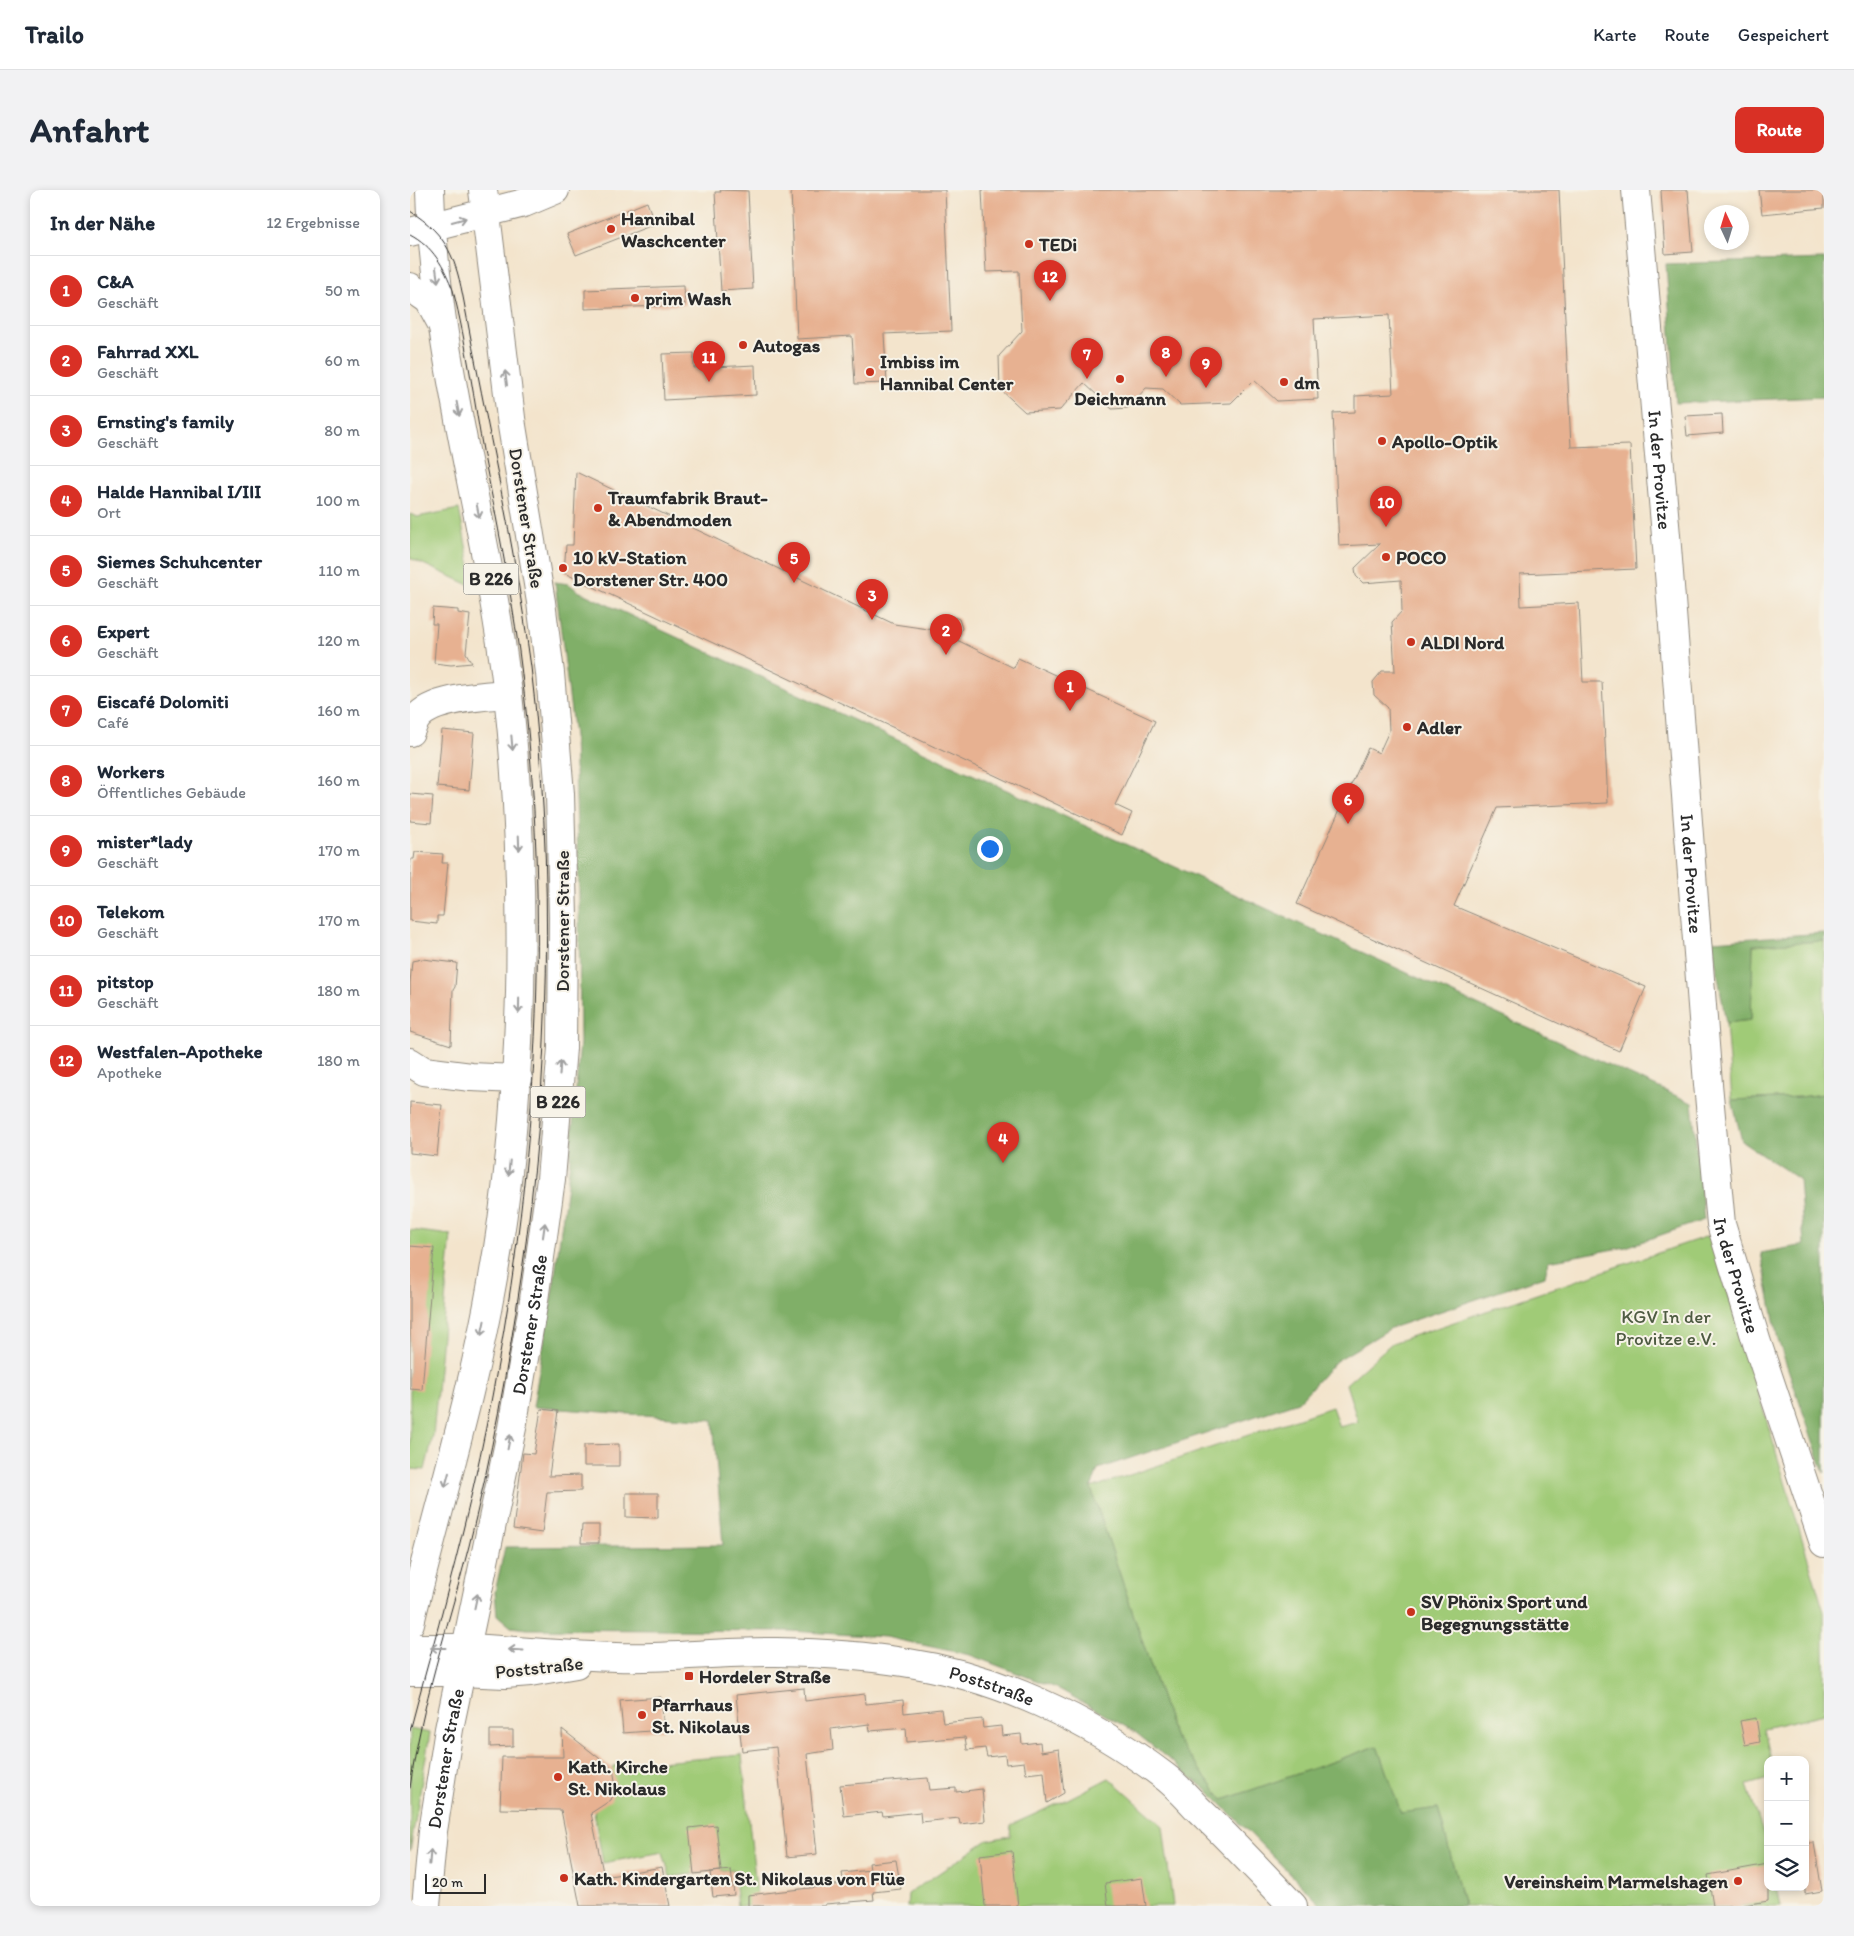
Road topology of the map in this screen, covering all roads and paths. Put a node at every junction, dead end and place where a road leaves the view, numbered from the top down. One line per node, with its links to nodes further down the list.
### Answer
1 (430, 190): 5 (main road, B 226)
2 (555, 190): 4 (main road)
3 (1636, 190): 12 (main road, In der Provitze)
4 (484, 201): 5 (main road, one-way to 4); 16 (main road, Dorstener Straße / B 226, one-way to 4)
5 (421, 229): 7 (main road, B 226, one-way to 7)
6 (410, 287): 7 (main road)
7 (444, 327): 8 (main road, B 226, one-way to 8)
8 (508, 694): 9 (main road); 11 (main road, B 226, one-way to 11)
9 (410, 732)
10 (410, 1062): 11 (main road)
11 (518, 1079): 13 (main road, B 226, one-way to 13)
12 (1824, 1543)
13 (415, 1585): 14 (main road, B 226)
14 (410, 1623)
15 (410, 1648): 16 (main road, one-way to 15)
16 (463, 1660): 17 (main road, Dorstener Straße); 18 (main road, Dorstener Straße / B 226, one-way to 16); 19 (main road, Poststraße)
17 (410, 1672)
18 (426, 1906)
19 (1293, 1906)

